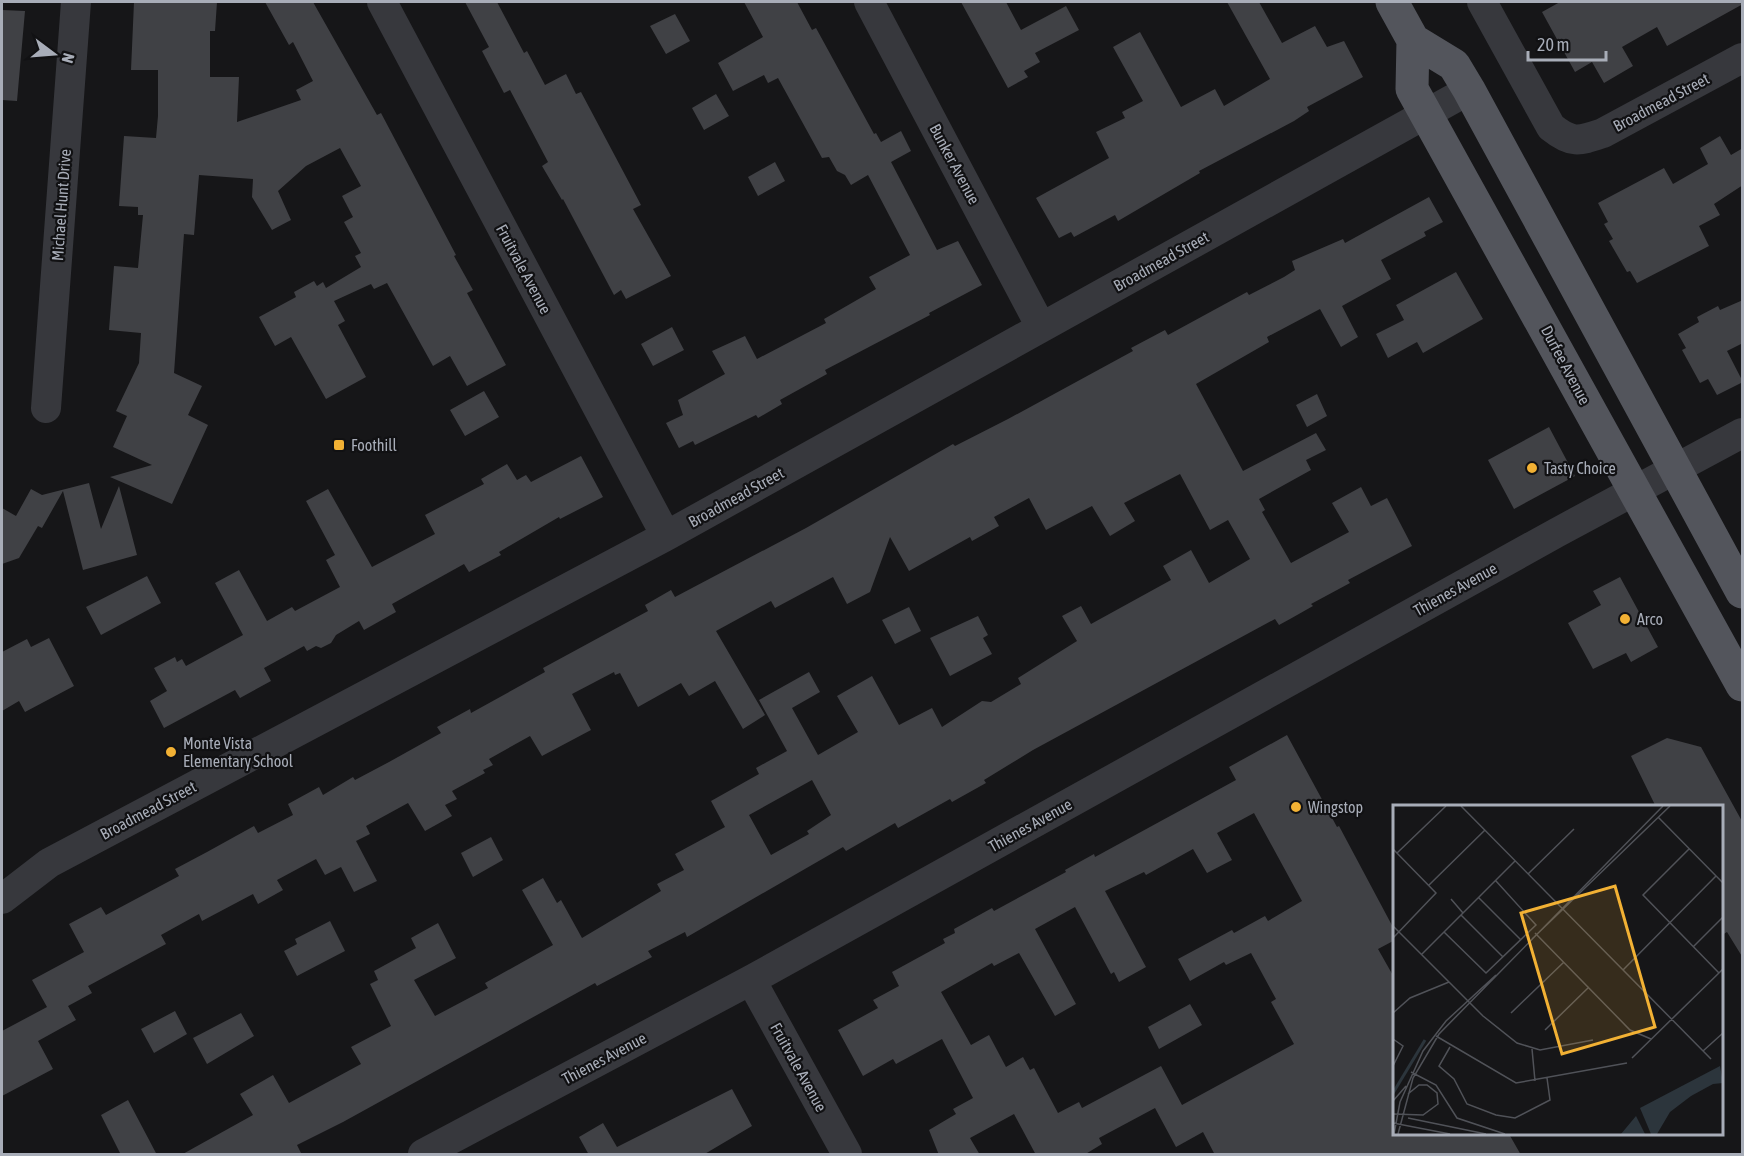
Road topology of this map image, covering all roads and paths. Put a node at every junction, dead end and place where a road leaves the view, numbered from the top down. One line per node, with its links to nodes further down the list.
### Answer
1 (76, 2): 11 (street, Michael Hunt Drive)
2 (382, 2): 15 (street, Fruitvale Avenue)
3 (869, 2): 10 (street, Bunker Avenue)
4 (1392, 2): 6 (main road)
5 (1482, 2): 7 (street, Broadmead Street)
6 (1413, 40): 8 (main road); 9 (main road, Durfee Avenue)
7 (1743, 58)
8 (1469, 90): 9 (street, Broadmead Street); 13 (main road)
9 (1426, 115): 10 (street, Broadmead Street); 14 (main road, Durfee Avenue)
10 (1041, 327): 15 (street, Broadmead Street)
11 (46, 408)
12 (1743, 433): 13 (street)
13 (1677, 469): 14 (street, Thienes Avenue); 16 (main road)
14 (1636, 491): 17 (main road, Durfee Avenue); 19 (street, Thienes Avenue)
15 (666, 536): 18 (street, Broadmead Street)
16 (1743, 592)
17 (1743, 685)
18 (2, 899)
19 (751, 980): 20 (street, Thienes Avenue); 21 (street, Fruitvale Avenue)
20 (423, 1155)
21 (847, 1155)

